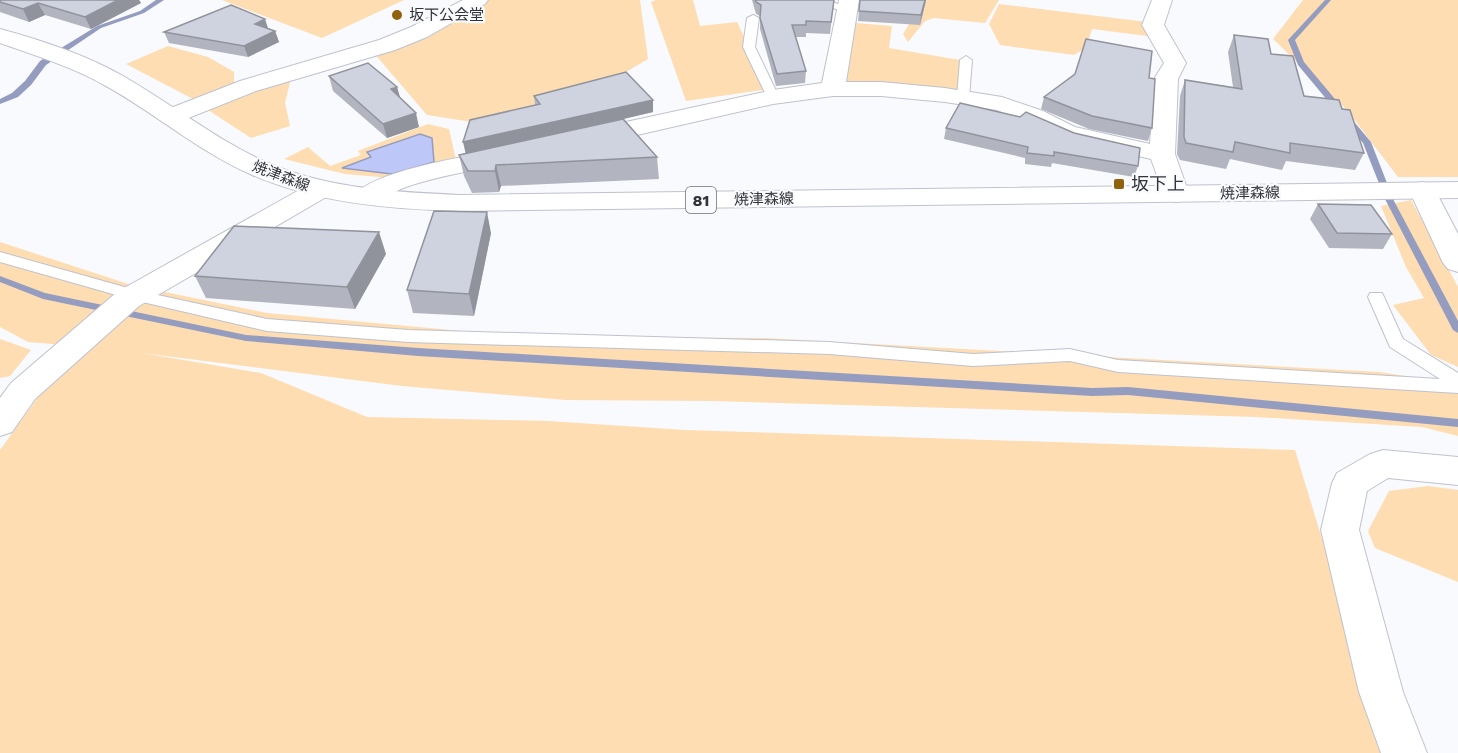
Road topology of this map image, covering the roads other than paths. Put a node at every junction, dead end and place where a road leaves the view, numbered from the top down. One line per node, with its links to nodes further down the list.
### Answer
1 (478, 0): 11 (street)
2 (817, 0): 4 (lane)
3 (1162, 0): 14 (street)
4 (848, 5): 8 (street)
5 (753, 18): 9 (lane)
6 (0, 36): 11 (street, 焼津森線 / 81)
7 (966, 60): 10 (lane)
8 (833, 89): 9 (street); 10 (street)
9 (773, 97): 12 (street)
10 (963, 98): 14 (street)
11 (172, 116): 15 (street, 焼津森線 / 81)
12 (567, 143)
13 (533, 150): 19 (street)
14 (1162, 154): 18 (street)
15 (318, 190): 19 (street, 焼津森線 / 81); 23 (street)
16 (1458, 190): 17 (street, 焼津森線 / 81)
17 (1413, 191): 18 (street, 焼津森線 / 81); 20 (street); 22 (street)
18 (1176, 194): 19 (street, 焼津森線 / 81)
19 (368, 196)
20 (1458, 205)
21 (0, 257): 23 (lane)
22 (1458, 263)
23 (131, 297): 26 (lane); 27 (street)
24 (1376, 297): 25 (lane)
25 (1458, 382)
26 (1458, 387)
27 (0, 423)
28 (1458, 471): 29 (street)
29 (1404, 753)

